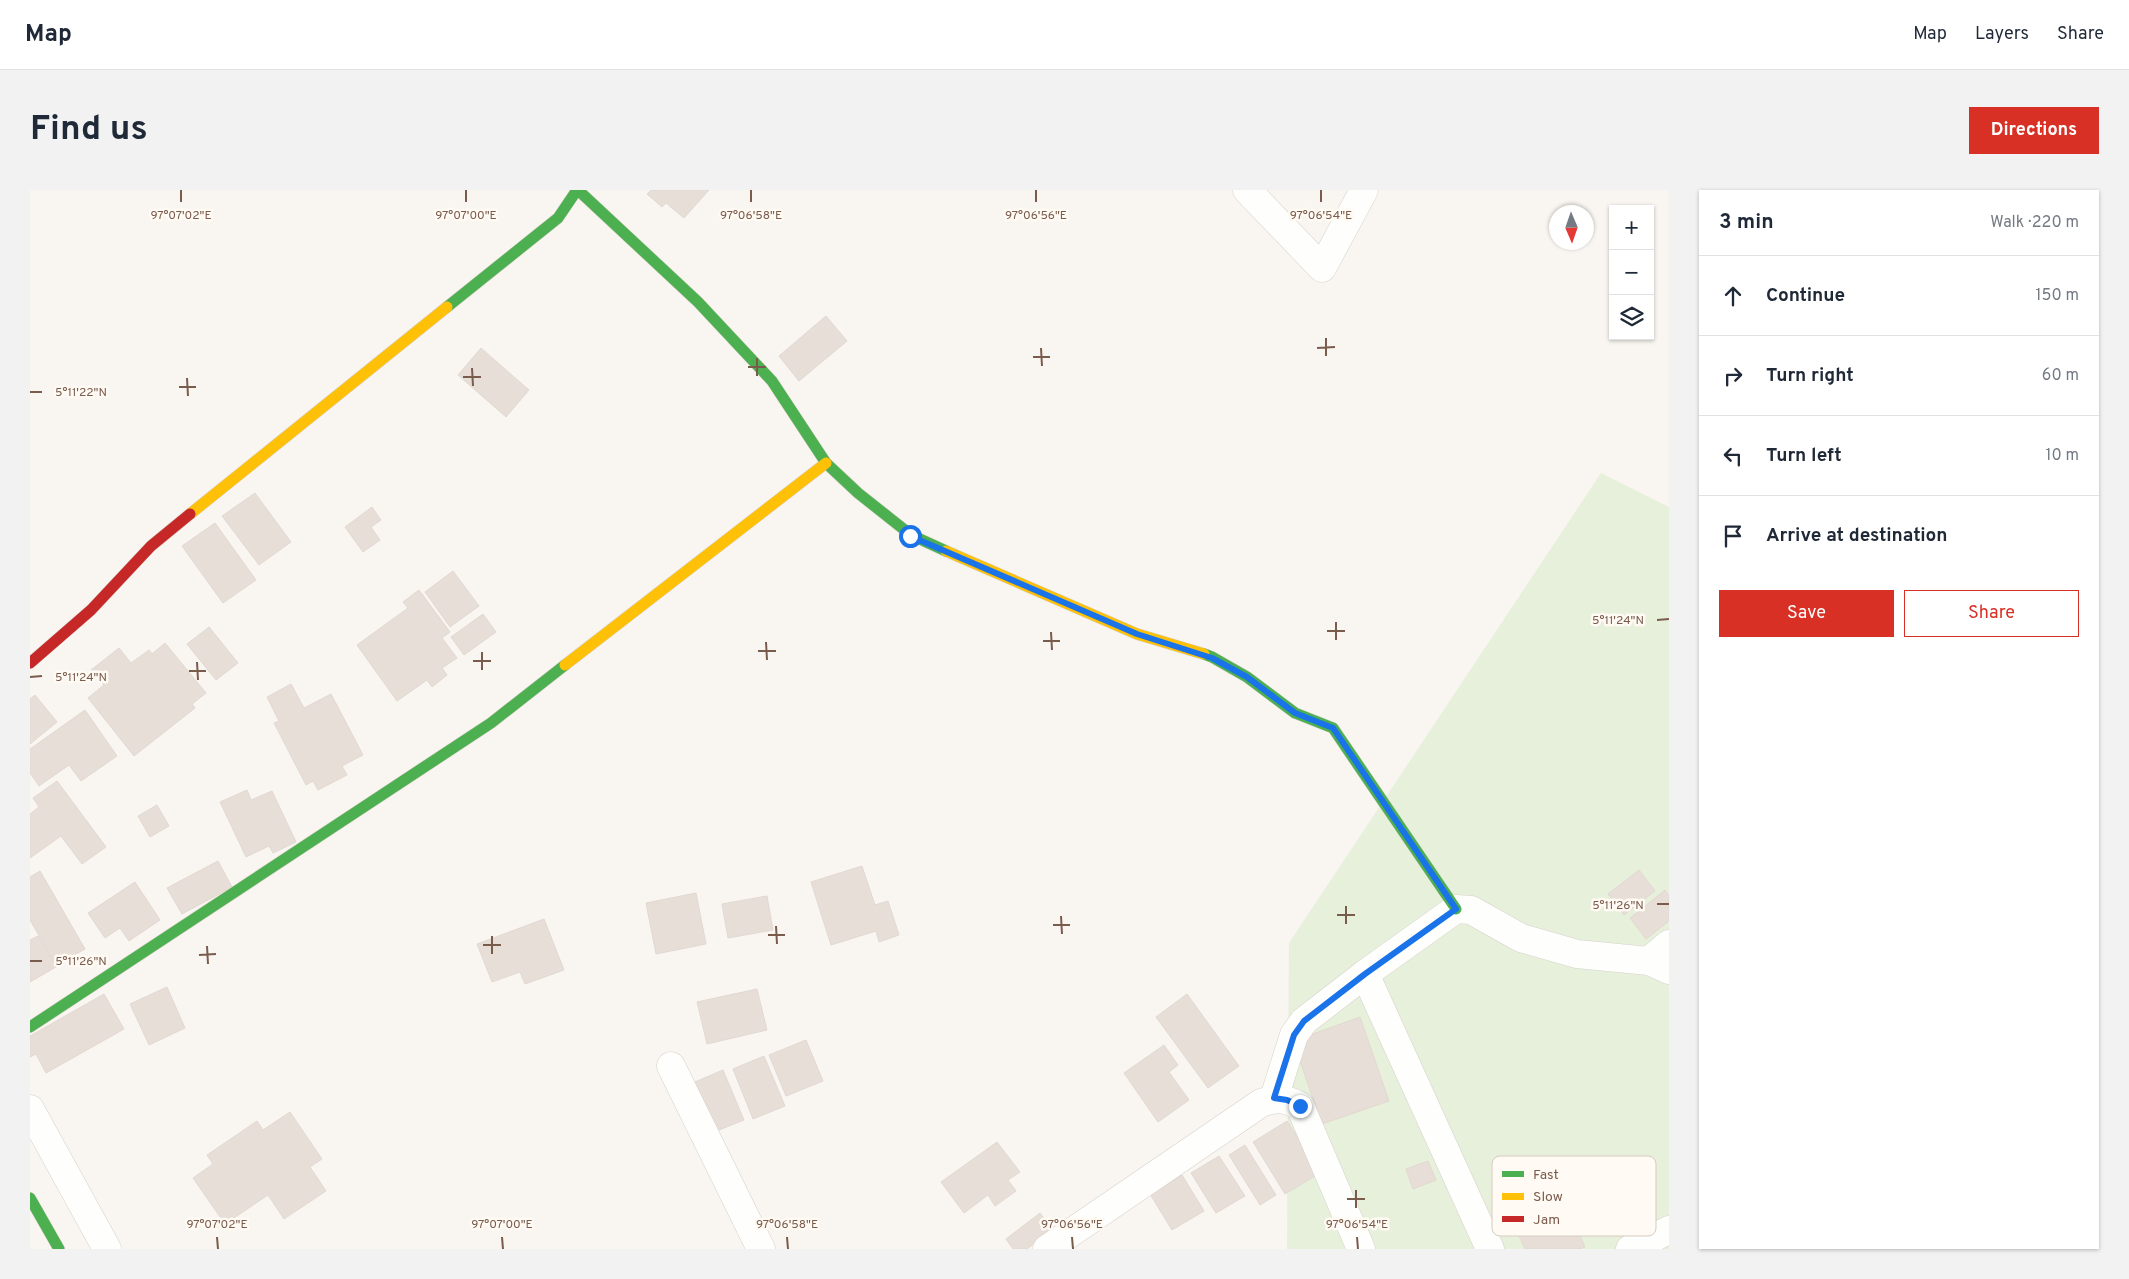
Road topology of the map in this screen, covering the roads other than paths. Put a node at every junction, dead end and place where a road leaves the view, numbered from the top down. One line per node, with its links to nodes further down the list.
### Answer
1 (577, 190): 4 (main road); 5 (main road)
2 (1248, 190): 3 (street)
3 (1364, 190)
4 (826, 463): 6 (main road); 9 (main road)
5 (30, 664)
6 (1456, 909): 7 (street); 8 (street)
7 (1662, 959)
8 (1365, 974): 11 (street); 20 (street)
9 (30, 1027)
10 (670, 1066): 17 (street)
11 (1274, 1098): 18 (street); 19 (street)
12 (30, 1109): 16 (street)
13 (30, 1198): 15 (main road)
14 (1669, 1230): 21 (street)
15 (59, 1249)
16 (107, 1249)
17 (760, 1249)
18 (1047, 1249)
19 (1361, 1249)
20 (1490, 1249)
21 (1630, 1249)

